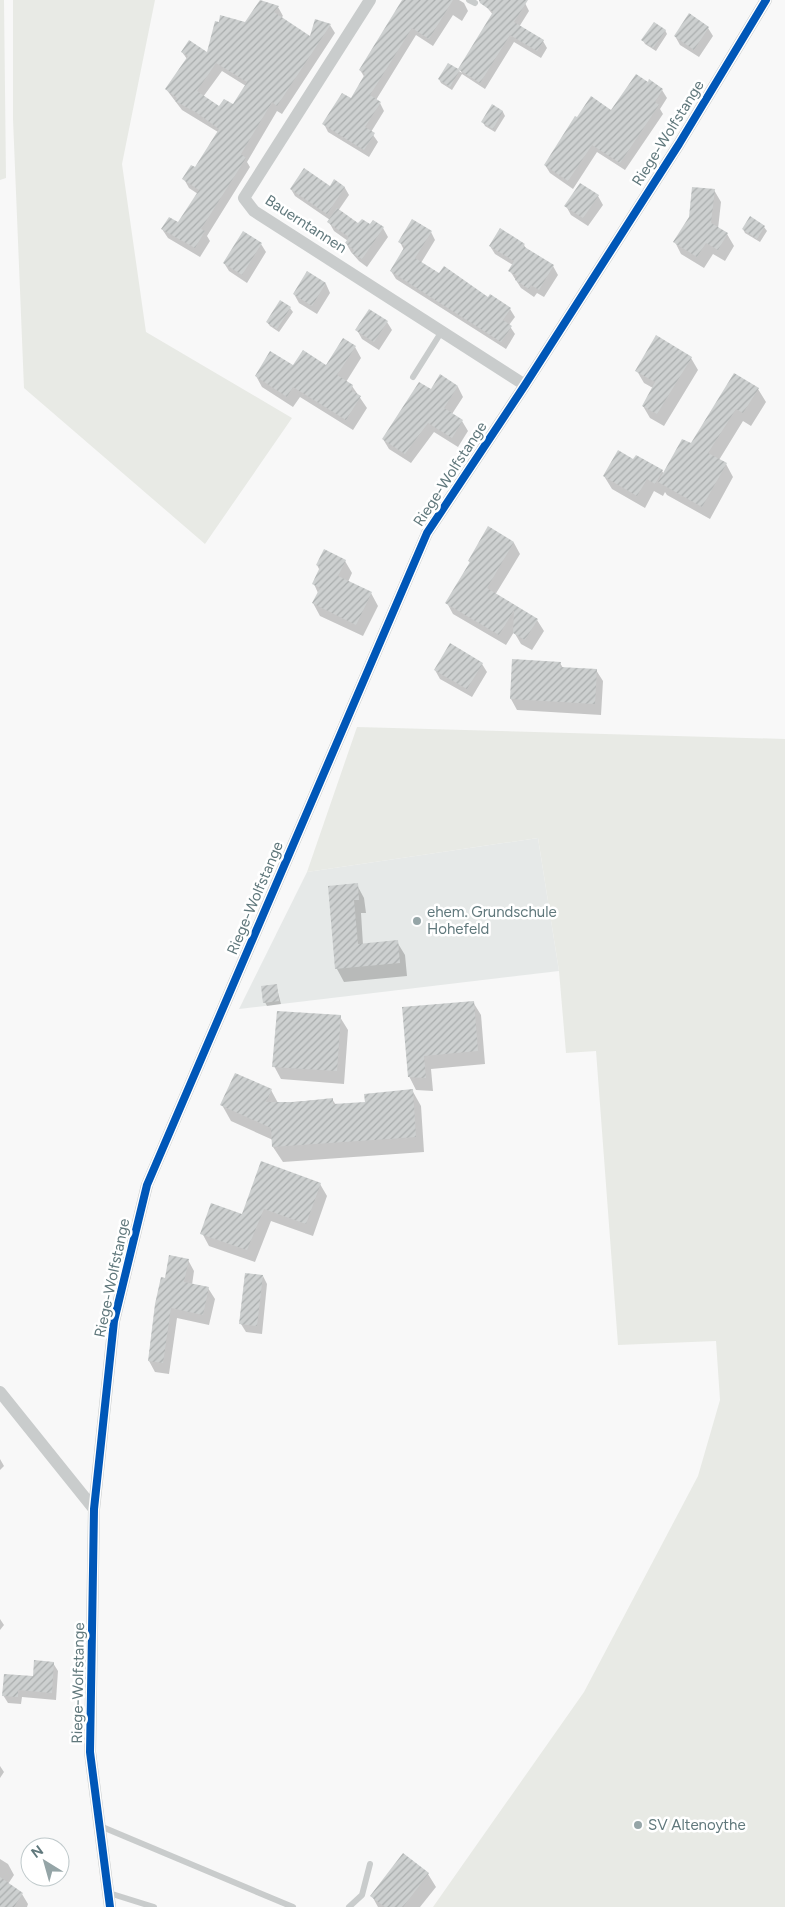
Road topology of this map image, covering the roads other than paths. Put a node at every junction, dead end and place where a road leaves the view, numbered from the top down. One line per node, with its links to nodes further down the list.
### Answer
1 (370, 0): 3 (street, Bauerntannen)
2 (766, 0): 5 (street, Riege-Wolfstange)
3 (442, 331): 4 (lane); 5 (street, Bauerntannen)
4 (413, 377)
5 (525, 385): 7 (street, Riege-Wolfstange)
6 (0, 1392): 7 (street)
7 (94, 1509): 8 (street, Riege-Wolfstange)
8 (100, 1826): 10 (street, Riege-Wolfstange); 11 (lane)
9 (370, 1864): 14 (lane)
10 (109, 1893): 12 (street, Riege-Wolfstange); 13 (lane)
11 (289, 1906)
12 (110, 1907)
13 (154, 1907)
14 (349, 1907)

